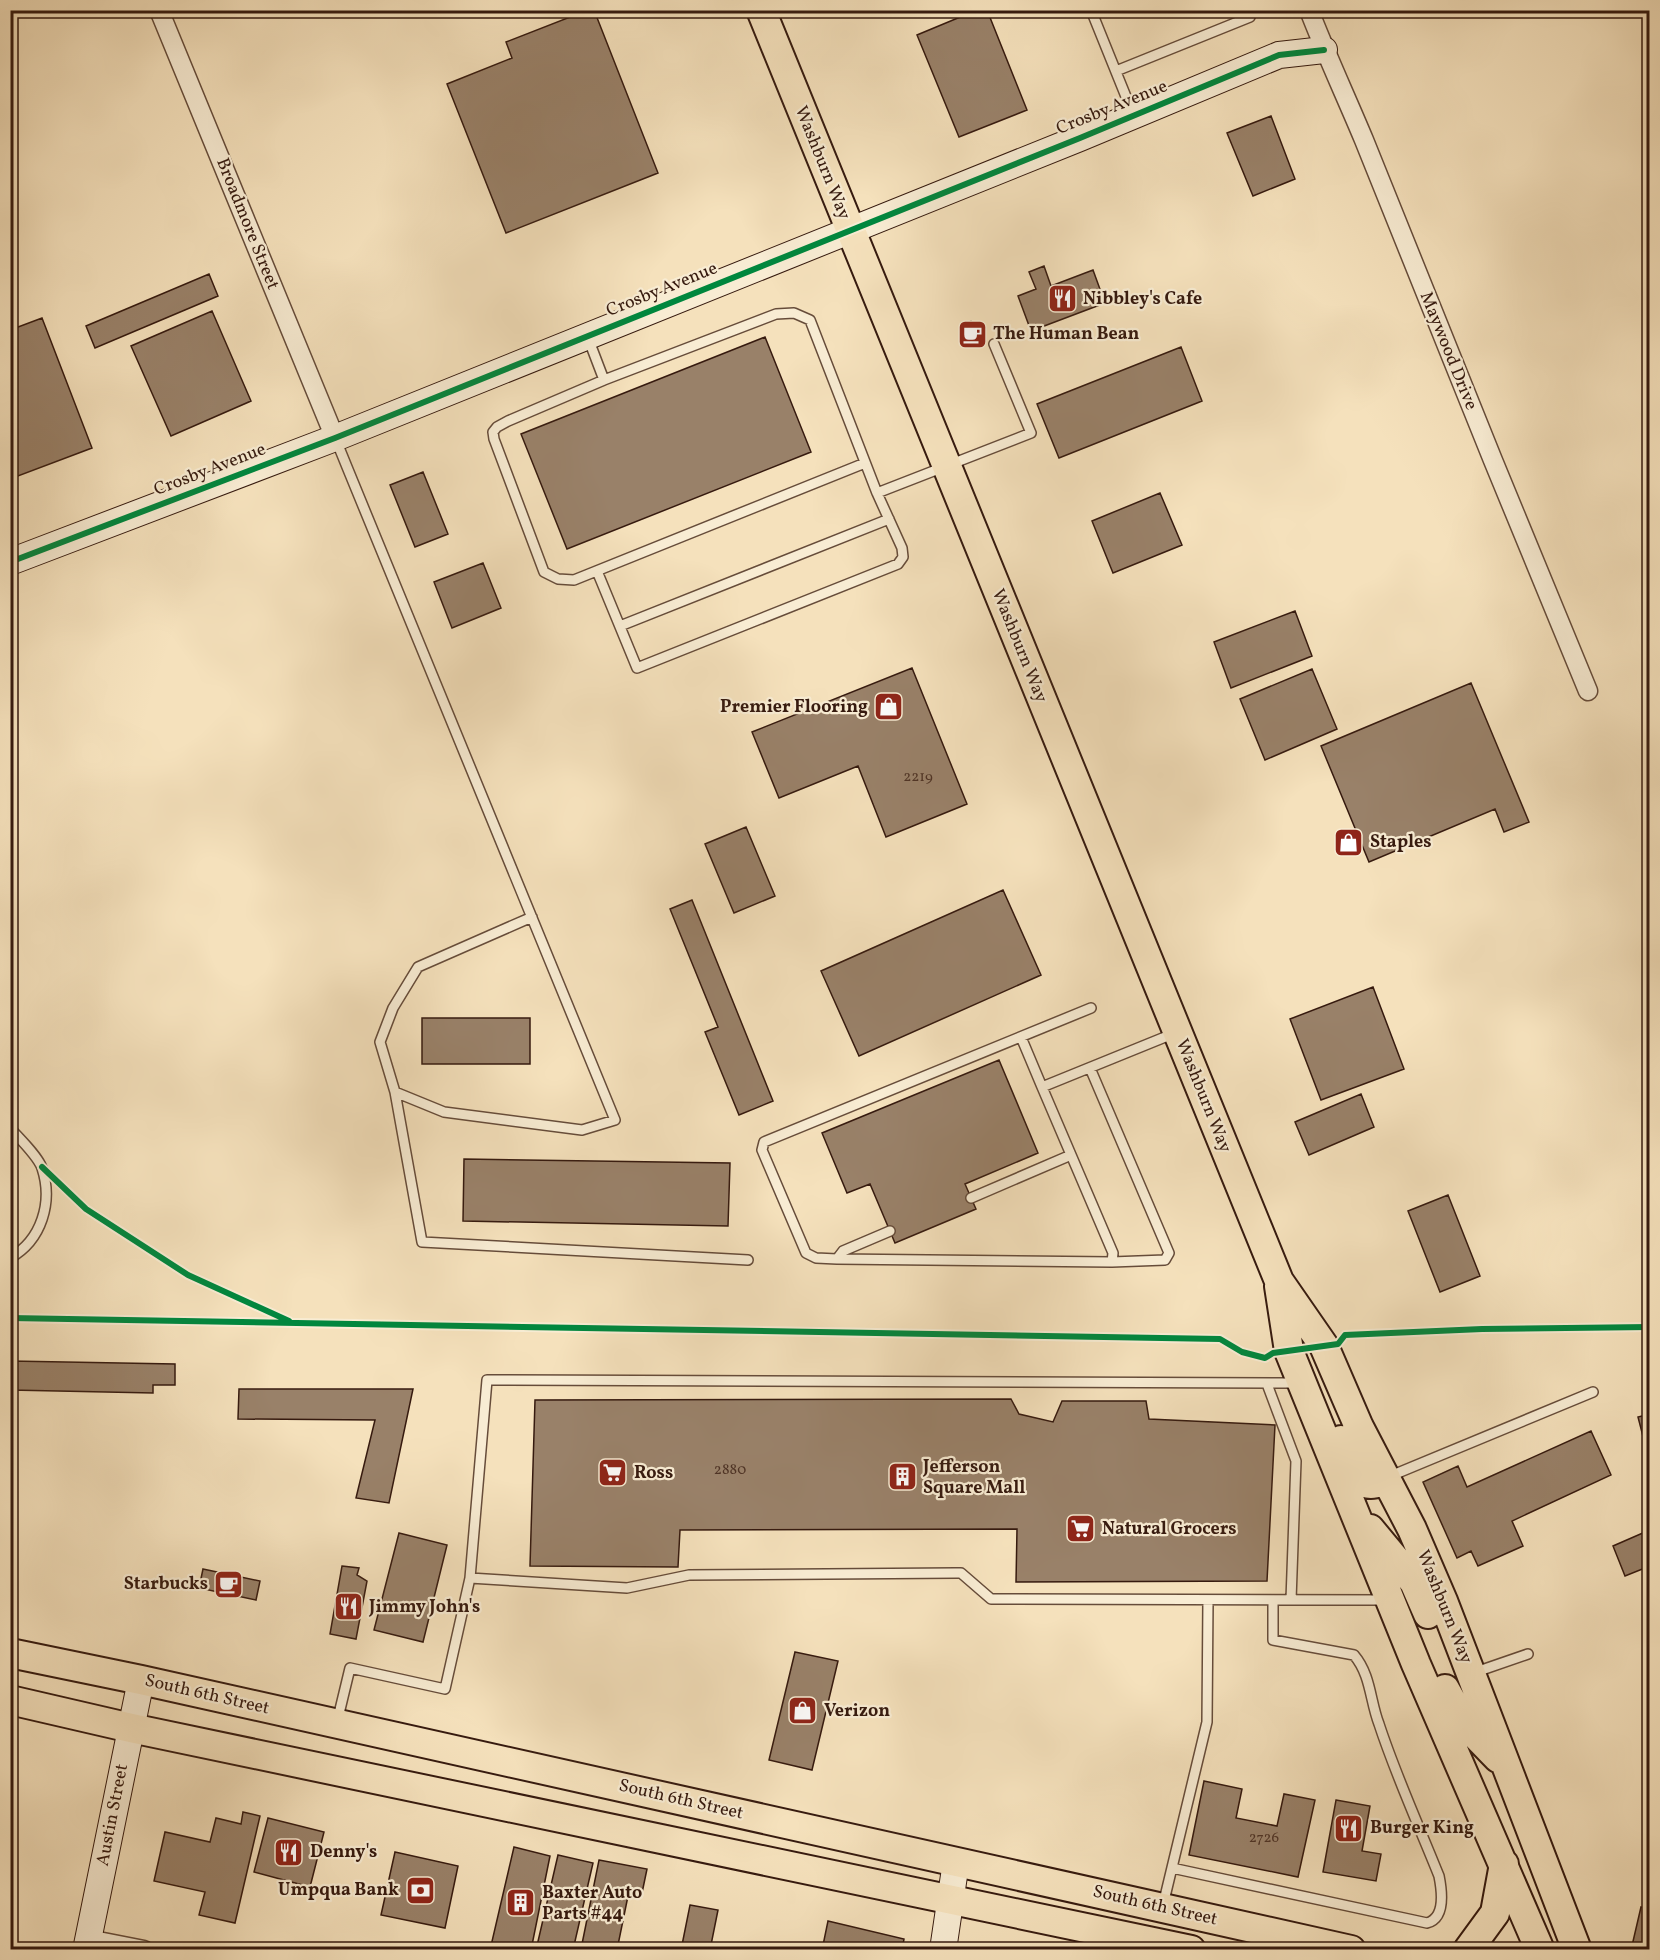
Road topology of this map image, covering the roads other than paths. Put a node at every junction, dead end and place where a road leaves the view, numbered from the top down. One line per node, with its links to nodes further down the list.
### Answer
1 (159, 10): 13 (street, Broadmore Street)
2 (760, 10): 9 (main road, Washburn Way)
3 (1091, 10): 7 (lane)
4 (1309, 10): 6 (street, Maywood Drive)
5 (1250, 17): 7 (lane)
6 (1324, 50): 8 (street, Crosby Avenue); 21 (street, Maywood Drive)
7 (1116, 71): 8 (lane)
8 (1134, 116): 9 (street, Crosby Avenue)
9 (849, 230): 10 (street, Crosby Avenue); 15 (main road, Washburn Way)
10 (587, 336): 12 (lane); 13 (street, Crosby Avenue)
11 (994, 344): 15 (lane)
12 (604, 380): 14 (lane); 19 (lane)
13 (335, 438): 18 (street, Crosby Avenue); 22 (lane)
14 (865, 463): 16 (lane); 19 (lane)
15 (945, 466): 16 (lane); 24 (main road, Washburn Way)
16 (877, 493): 17 (lane)
17 (889, 519): 20 (lane); 20 (lane)
18 (10, 562)
19 (597, 571): 20 (lane)
20 (620, 626)
21 (1588, 691)
22 (532, 917): 28 (lane); 28 (lane)
23 (1091, 1008): 25 (lane)
24 (1177, 1032): 26 (lane); 37 (main road, Washburn Way)
25 (1021, 1037): 27 (lane); 34 (lane)
26 (1090, 1068): 27 (lane); 36 (lane)
27 (1042, 1087): 30 (lane)
28 (395, 1092): 35 (lane)
29 (10, 1128): 33 (lane)
30 (1071, 1155): 31 (lane); 36 (lane)
31 (971, 1198)
32 (890, 1231): 34 (lane)
33 (10, 1258)
34 (837, 1258): 36 (lane)
35 (748, 1260)
36 (1112, 1262)
37 (1279, 1281): 38 (main road, Washburn Way); 41 (main road, Washburn Way)
38 (1302, 1383): 39 (lane); 41 (main road); 42 (main road, Washburn Way)
39 (1267, 1384): 43 (lane); 46 (lane)
40 (1593, 1392): 41 (lane)
41 (1386, 1478): 50 (main road, Washburn Way)
42 (1353, 1509): 47 (main road, Washburn Way); 50 (main road)
43 (470, 1578): 44 (lane); 53 (lane)
44 (1208, 1599): 45 (lane); 58 (lane)
45 (1273, 1599): 46 (lane); 58 (lane)
46 (1291, 1600): 47 (lane)
47 (1390, 1600): 55 (main road); 57 (main road, Washburn Way)
48 (10, 1653): 51 (main road, South 6th Street)
49 (1528, 1654): 50 (lane)
50 (1471, 1674): 55 (main road, Washburn Way)
51 (141, 1680): 53 (main road, South 6th Street); 54 (street, Austin Street)
52 (10, 1700): 54 (main road, South 6th Street)
53 (337, 1723): 56 (main road, South 6th Street)
54 (131, 1728): 59 (main road, South 6th Street); 61 (street, Austin Street)
55 (1506, 1766): 68 (main road, Washburn Way)
56 (957, 1862): 59 (street); 60 (main road, South 6th Street)
57 (1504, 1864): 66 (main road); 67 (main road, Washburn Way)
58 (1172, 1868): 60 (lane)
59 (951, 1901): 63 (street); 64 (main road, South 6th Street)
60 (1163, 1908): 65 (main road, South 6th Street)
61 (87, 1944): 62 (street)
62 (144, 1950)
63 (944, 1950)
64 (1191, 1950)
65 (1351, 1950)
66 (1468, 1950)
67 (1540, 1950)
68 (1576, 1950)

